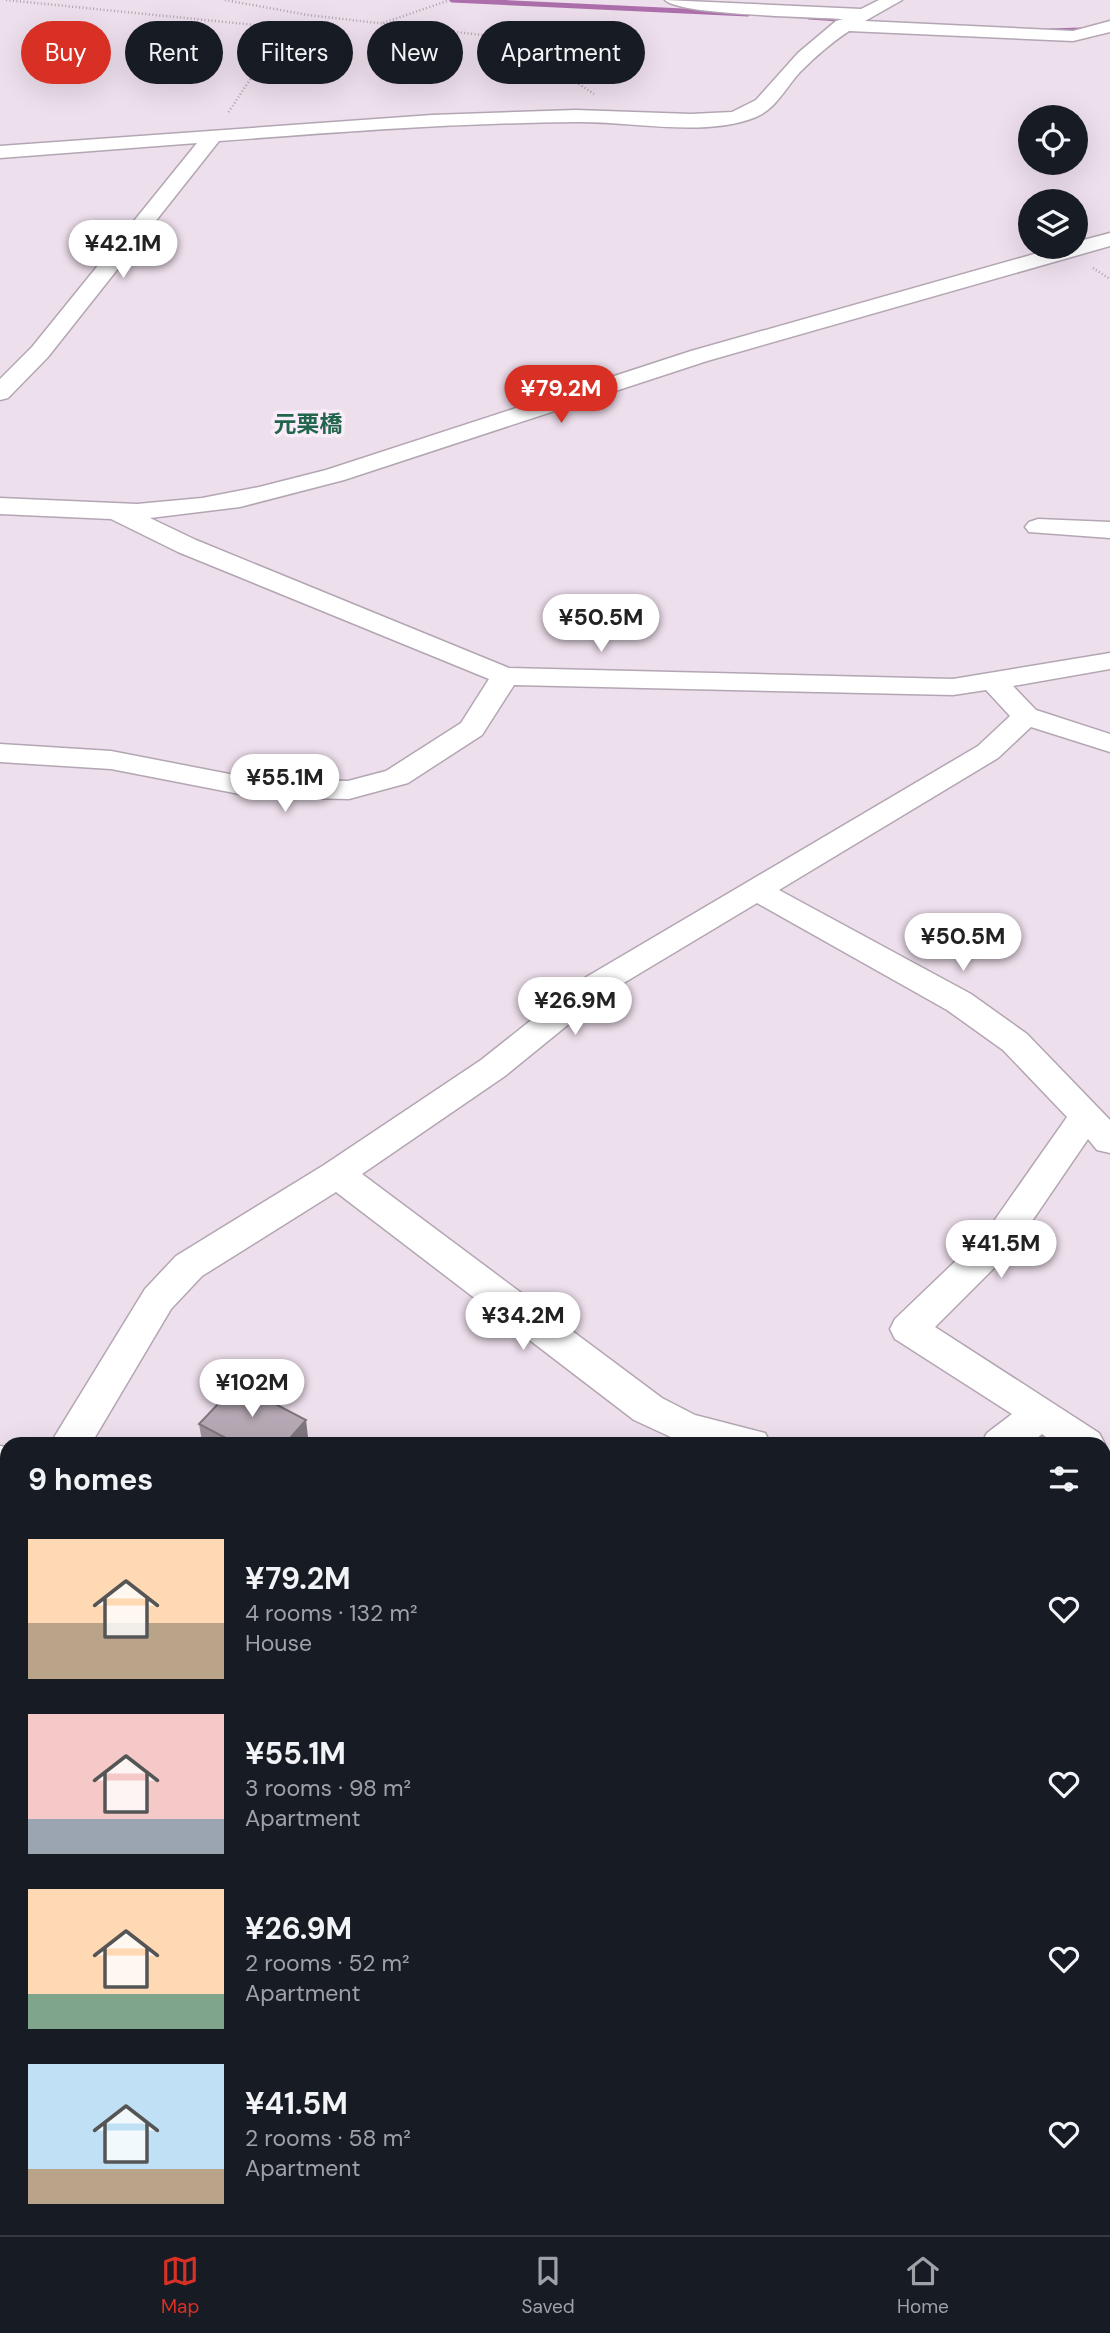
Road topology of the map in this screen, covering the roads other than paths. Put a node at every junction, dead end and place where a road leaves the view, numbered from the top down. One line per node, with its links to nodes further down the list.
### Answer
1 (674, 0): 3 (street)
2 (893, 0): 3 (street)
3 (851, 20): 4 (street); 5 (street)
4 (1110, 26)
5 (212, 137): 6 (street); 8 (street)
6 (0, 152)
7 (1110, 239): 10 (street)
8 (0, 393)
9 (0, 506): 10 (street)
10 (116, 512): 14 (street)
11 (1038, 527): 12 (street)
12 (1110, 530)
13 (1110, 661): 15 (street)
14 (505, 676): 15 (street); 18 (street)
15 (993, 681): 16 (street)
16 (1026, 716): 17 (street); 19 (street)
17 (1110, 743)
18 (0, 753)
19 (754, 889): 20 (street); 21 (street)
20 (1098, 1129): 22 (street)
21 (337, 1174): 23 (street); 24 (street)
22 (1041, 1413): 25 (street); 26 (street)
23 (74, 1437)
24 (722, 1437)
25 (1010, 1437)
26 (1075, 1437)

